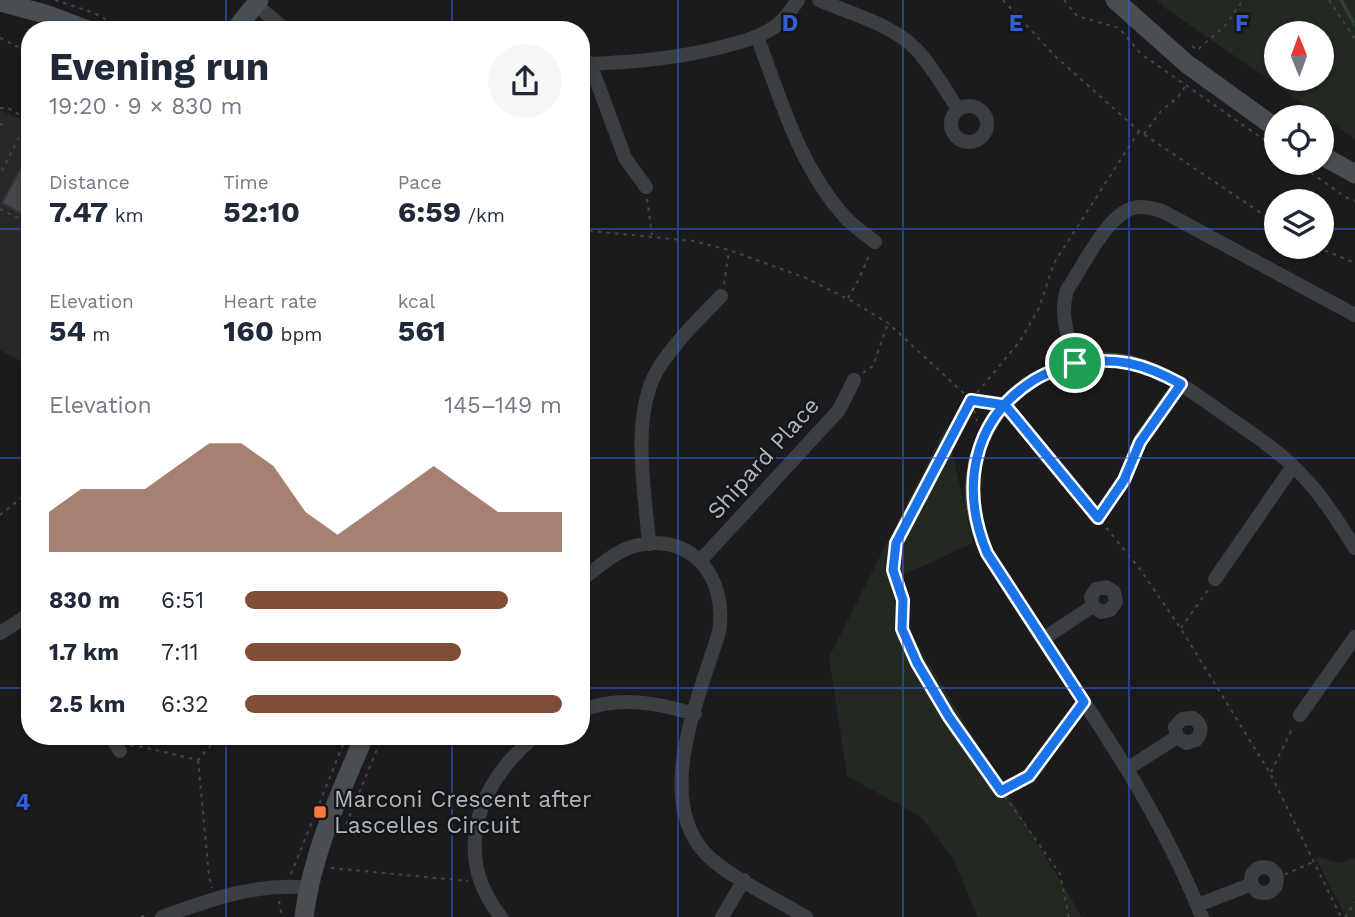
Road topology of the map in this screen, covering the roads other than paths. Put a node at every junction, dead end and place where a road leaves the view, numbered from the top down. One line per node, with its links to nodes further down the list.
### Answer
1 (798, 0): 10 (street)
2 (819, 0): 13 (street)
3 (1115, 0): 14 (street)
4 (0, 2): 6 (street)
5 (257, 2): 8 (street); 9 (street)
6 (54, 4): 7 (street)
7 (76, 21)
8 (242, 21)
9 (277, 21)
10 (757, 36): 11 (street); 18 (street)
11 (590, 64)
12 (590, 74): 17 (street)
13 (958, 109)
14 (1264, 119)
15 (1334, 162): 16 (street)
16 (1355, 174)
17 (646, 187)
18 (875, 242)
19 (721, 296): 27 (street)
20 (1355, 316): 21 (street)
21 (1075, 363): 23 (street); 35 (street)
22 (854, 380): 28 (street, Shipard Place)
23 (1181, 384): 24 (street); 25 (street)
24 (1293, 466): 26 (street); 30 (street)
25 (1124, 480)
26 (1352, 536)
27 (649, 544): 28 (street); 29 (street)
28 (700, 561): 38 (street)
29 (590, 573)
30 (1215, 579)
31 (1093, 606): 35 (street)
32 (21, 620): 33 (street)
33 (0, 633)
34 (1355, 637): 39 (street)
35 (1043, 639): 36 (street)
36 (1084, 702): 45 (street); 46 (street)
37 (590, 708): 38 (street)
38 (695, 714): 48 (street)
39 (1300, 715)
40 (1177, 737): 45 (street)
41 (116, 745): 44 (street)
42 (361, 745): 49 (street)
43 (525, 745): 53 (street)
44 (120, 751)
45 (1127, 769): 50 (street)
46 (1029, 776)
47 (1277, 878): 50 (street)
48 (744, 880): 54 (street); 55 (street)
49 (308, 888): 51 (street); 52 (street)
50 (1200, 911)
51 (163, 917)
52 (304, 917)
53 (501, 917)
54 (722, 917)
55 (806, 917)

